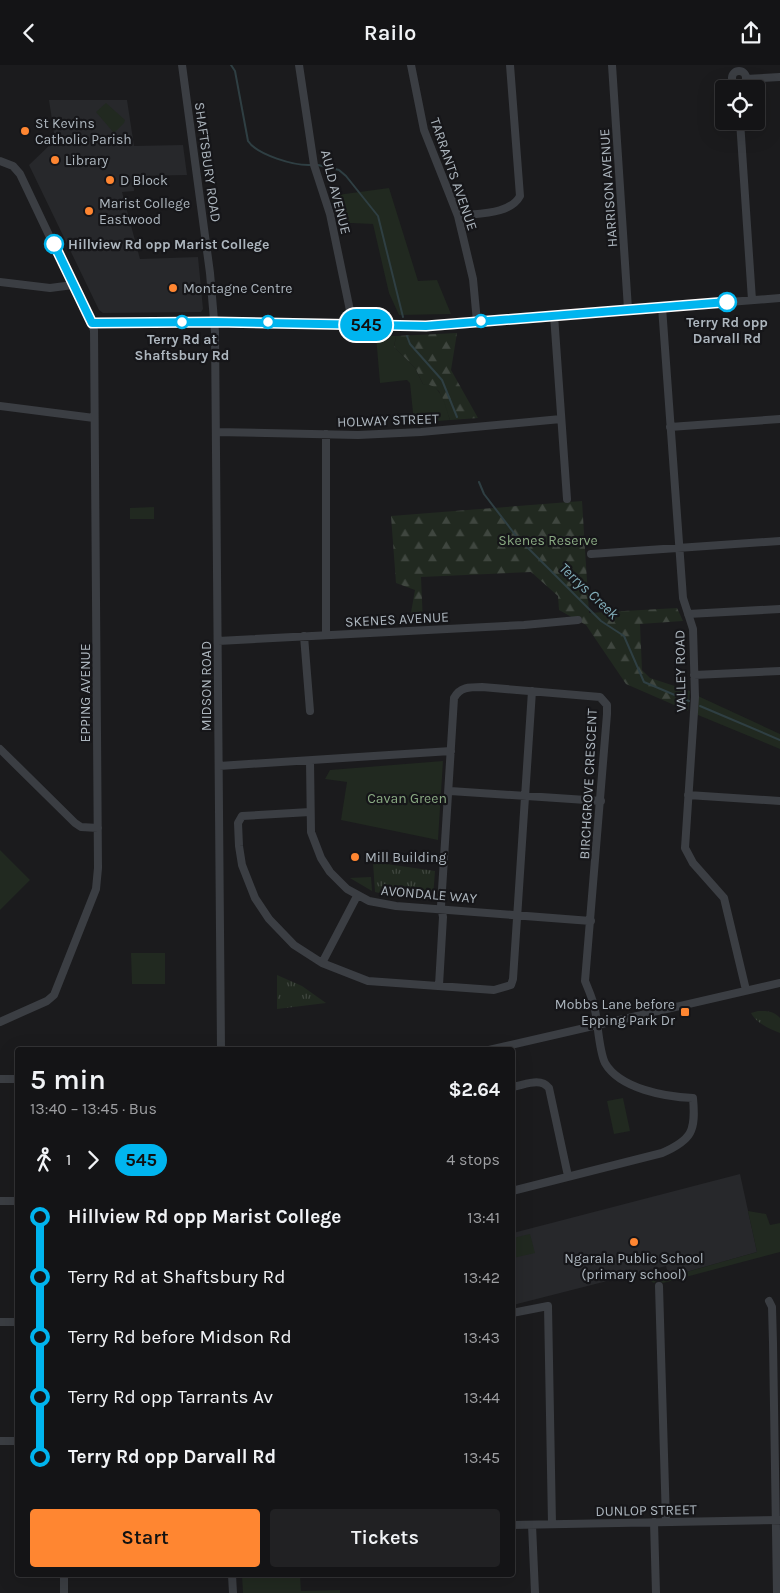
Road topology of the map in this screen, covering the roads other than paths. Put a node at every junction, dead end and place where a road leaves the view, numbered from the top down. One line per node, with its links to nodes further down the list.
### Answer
1 (182, 65): 20 (street, SHAFTSBURY ROAD)
2 (299, 65): 23 (street, AULD AVENUE)
3 (410, 65): 12 (street, TARRANTS AVENUE)
4 (510, 65): 12 (street)
5 (612, 65): 18 (street, HARRISON AVENUE)
6 (737, 68): 8 (street); 9 (street)
7 (780, 77): 8 (street)
8 (746, 79)
9 (733, 80)
10 (741, 130): 16 (street)
11 (0, 161): 14 (street)
12 (458, 216): 21 (street, TARRANTS AVENUE)
13 (0, 282): 14 (street)
14 (73, 285): 22 (street)
15 (780, 298): 16 (street)
16 (752, 300): 17 (street)
17 (662, 307): 18 (street); 28 (street, VALLEY ROAD)
18 (628, 309): 19 (street)
19 (554, 315): 21 (street); 26 (street)
20 (215, 322): 22 (street); 23 (street); 29 (street, MIDSON ROAD)
21 (478, 322): 23 (street)
22 (92, 323): 25 (street, EPPING AVENUE)
23 (353, 325)
24 (0, 407): 25 (street)
25 (94, 418): 55 (street, EPPING AVENUE)
26 (561, 419): 30 (street, HOLWAY STREET); 31 (street)
27 (780, 419): 28 (street)
28 (670, 427): 33 (street, VALLEY ROAD)
29 (216, 432): 30 (street, HOLWAY STREET); 40 (street, MIDSON ROAD)
30 (326, 434): 38 (street)
31 (567, 499)
32 (780, 541): 33 (street)
33 (680, 547): 34 (street); 36 (street, VALLEY ROAD)
34 (591, 554)
35 (780, 609): 36 (street)
36 (688, 614): 42 (street, VALLEY ROAD)
37 (578, 619): 38 (street, SKENES AVENUE)
38 (326, 635): 39 (street, SKENES AVENUE)
39 (304, 636): 40 (street, SKENES AVENUE); 44 (street)
40 (218, 641): 48 (street, MIDSON ROAD)
41 (780, 671): 42 (street)
42 (694, 675): 50 (street, VALLEY ROAD)
43 (532, 691): 46 (street, BIRCHGROVE CRESCENT); 51 (street); 52 (street, BIRCHGROVE CRESCENT)
44 (310, 711)
45 (0, 749): 55 (street)
46 (451, 751): 47 (street); 49 (street, BIRCHGROVE CRESCENT)
47 (310, 761): 48 (street); 54 (street, AVONDALE WAY)
48 (219, 766): 66 (street, MIDSON ROAD)
49 (450, 791): 51 (street); 57 (street, BIRCHGROVE CRESCENT)
50 (688, 795): 53 (street); 63 (street, VALLEY ROAD)
51 (524, 796): 52 (street); 58 (street)
52 (600, 801): 59 (street, BIRCHGROVE CRESCENT)
53 (780, 801)
54 (310, 813): 56 (street, AVONDALE WAY); 60 (street)
55 (98, 828): 64 (street, EPPING AVENUE)
56 (357, 896): 57 (street, AVONDALE WAY); 60 (street)
57 (441, 909): 58 (street, AVONDALE WAY); 62 (street, BIRCHGROVE CRESCENT)
58 (516, 915): 59 (street, AVONDALE WAY); 62 (street)
59 (592, 921): 65 (street, BIRCHGROVE CRESCENT)
60 (322, 963): 62 (street)
61 (780, 983): 63 (street)
62 (439, 985)
63 (746, 990): 65 (street)
64 (0, 1022)
65 (598, 1024): 67 (street); 71 (street, BIRCHGROVE CRESCENT)
66 (221, 1047)
67 (501, 1047)
68 (0, 1079): 69 (street)
69 (15, 1079)
70 (515, 1086): 71 (street)
71 (568, 1177): 72 (street)
72 (515, 1190)
73 (0, 1201): 74 (street)
74 (15, 1201)
75 (659, 1286): 84 (street)
76 (769, 1301): 80 (street)
77 (515, 1312): 86 (street)
78 (0, 1322): 79 (street)
79 (15, 1322)
80 (777, 1342): 83 (street)
81 (0, 1441): 82 (street)
82 (15, 1441)
83 (778, 1520): 84 (street, DUNLOP STREET); 95 (street)
84 (666, 1522): 85 (street, DUNLOP STREET)
85 (654, 1523): 86 (street, DUNLOP STREET); 94 (street)
86 (552, 1524): 88 (street, DUNLOP STREET)
87 (515, 1525): 88 (street, DUNLOP STREET)
88 (532, 1525): 93 (street)
89 (64, 1577): 91 (street)
90 (232, 1577): 92 (street)
91 (64, 1593)
92 (233, 1593)
93 (534, 1593)
94 (656, 1593)
95 (777, 1593)

